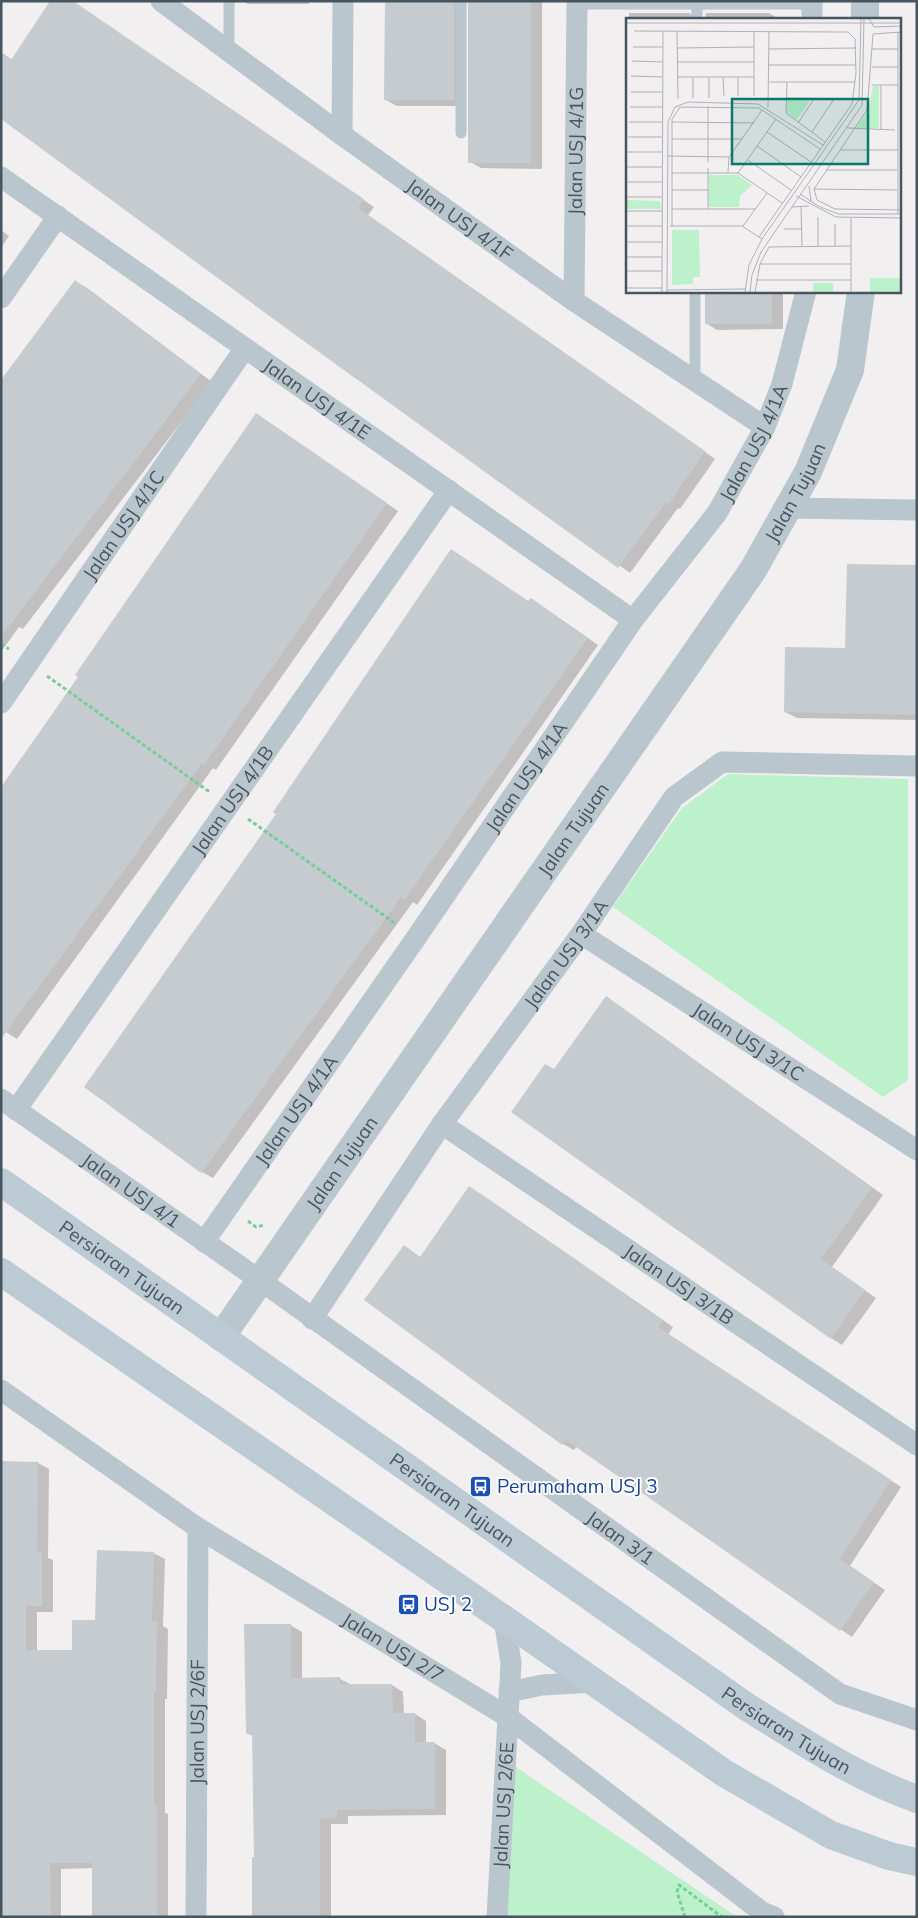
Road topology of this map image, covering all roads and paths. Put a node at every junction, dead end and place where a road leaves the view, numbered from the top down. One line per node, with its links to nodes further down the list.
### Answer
1 (161, 1): 11 (street, Jalan USJ 4/1F)
2 (229, 1): 11 (lane)
3 (343, 1): 13 (street)
4 (461, 1): 12 (lane)
5 (865, 1): 10 (street)
6 (577, 3): 7 (lane); 20 (street, Jalan USJ 4/1G)
7 (697, 3): 8 (lane); 9 (lane)
8 (812, 8)
9 (697, 18)
10 (865, 18)
11 (229, 52): 13 (street, Jalan USJ 4/1F)
12 (461, 133)
13 (342, 135): 20 (street, Jalan USJ 4/1F)
14 (1, 176): 15 (street, Jalan USJ 4/1E)
15 (58, 216): 19 (street); 21 (street, Jalan USJ 4/1E)
16 (695, 292): 22 (lane)
17 (806, 292): 23 (street, Jalan USJ 4/1A)
18 (861, 292): 25 (street, Jalan Tujuan)
19 (1, 298)
20 (574, 301): 22 (street, Jalan USJ 4/1F)
21 (245, 348): 24 (street, Jalan USJ 4/1E); 28 (street, Jalan USJ 4/1C)
22 (695, 380): 23 (street, Jalan USJ 4/1F)
23 (765, 427): 27 (street, Jalan USJ 4/1A)
24 (449, 490): 27 (street, Jalan USJ 4/1E); 31 (street, Jalan USJ 4/1B)
25 (788, 508): 26 (street); 39 (street, Jalan Tujuan)
26 (917, 510)
27 (633, 620): 35 (street, Jalan USJ 4/1A)
28 (1, 703)
29 (917, 766): 30 (street, Jalan USJ 3/1A)
30 (581, 934): 32 (street, Jalan USJ 3/1A); 33 (street, Jalan USJ 3/1C)
31 (9, 1105): 37 (street, Jalan USJ 4/1)
32 (442, 1124): 40 (street, Jalan USJ 3/1A); 43 (street, Jalan USJ 3/1B)
33 (917, 1150)
34 (1, 1182): 41 (main road, Persiaran Tujuan)
35 (228, 1206): 36 (path); 37 (street, Jalan USJ 4/1A)
36 (273, 1223)
37 (204, 1242): 39 (street, Jalan USJ 4/1)
38 (1, 1272): 45 (main road)
39 (261, 1281): 40 (street, Jalan 3/1); 41 (street, Jalan Tujuan)
40 (312, 1319): 49 (street, Jalan 3/1)
41 (220, 1337): 50 (main road, Persiaran Tujuan)
42 (1, 1390): 44 (street, Jalan USJ 2/7)
43 (917, 1445)
44 (198, 1528): 48 (street, Jalan USJ 2/7); 52 (street, Jalan USJ 2/6F)
45 (504, 1619): 46 (main road); 47 (street, Jalan USJ 2/6E)
46 (594, 1682): 47 (street); 51 (main road)
47 (509, 1692): 48 (street, Jalan USJ 2/6E)
48 (508, 1717): 53 (street, Jalan USJ 2/6E); 56 (street, Jalan USJ 2/7)
49 (917, 1720)
50 (917, 1799)
51 (917, 1862)
52 (196, 1917)
53 (497, 1917)
54 (685, 1917): 55 (path)
55 (722, 1917)
56 (774, 1917)

